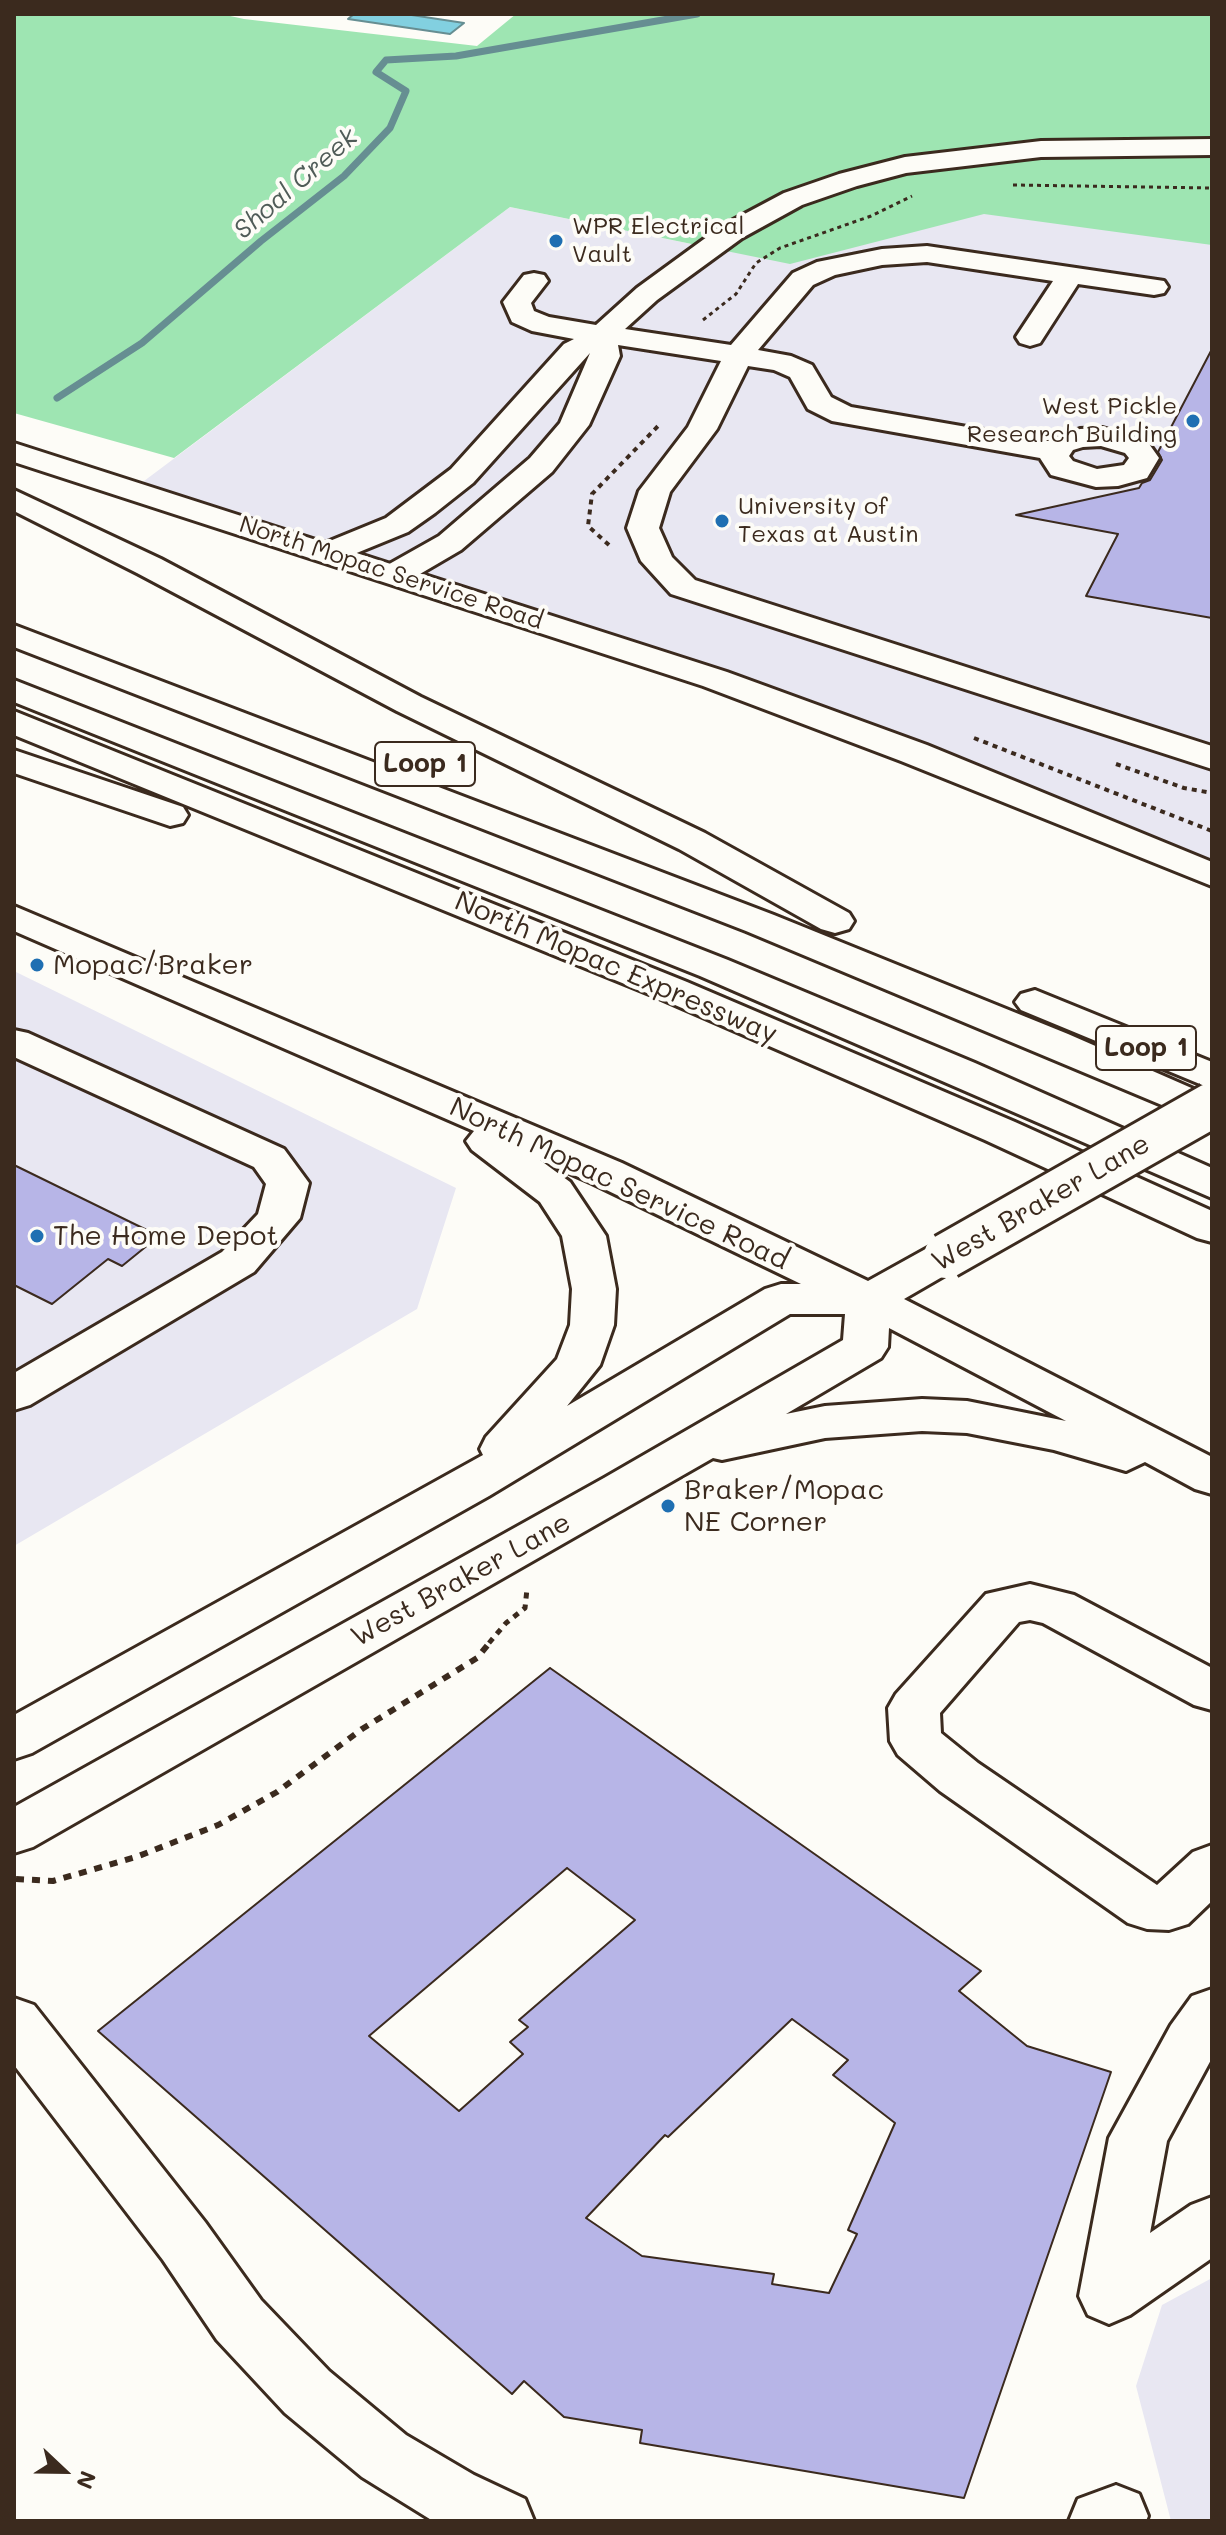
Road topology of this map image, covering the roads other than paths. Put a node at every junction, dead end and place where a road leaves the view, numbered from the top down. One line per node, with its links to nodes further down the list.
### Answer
1 (1212, 147): 5 (main road)
2 (1071, 274): 4 (main road); 6 (main road); 7 (main road)
3 (534, 281): 5 (main road)
4 (1154, 287)
5 (602, 335): 7 (main road); 8 (main road); 9 (main road)
6 (1030, 337)
7 (739, 354): 10 (main road); 19 (main road)
8 (517, 413): 9 (main road); 13 (main road)
9 (574, 425): 14 (main road)
10 (1054, 451)
11 (14, 452): 13 (main road, North Mopac Service Road)
12 (14, 499): 26 (main road)
13 (331, 552): 14 (main road, North Mopac Service Road)
14 (396, 574): 21 (main road, North Mopac Service Road)
15 (14, 608): 26 (main road, Loop 1)
16 (14, 635): 31 (main road)
17 (14, 690): 32 (main road)
18 (14, 722): 23 (main road, North Mopac Expressway)
19 (1212, 758)
20 (14, 761): 23 (main road)
21 (1129, 839): 22 (main road); 24 (main road, North Mopac Service Road)
22 (1212, 862)
23 (389, 874): 33 (main road, North Mopac Expressway)
24 (1212, 875)
25 (14, 917): 29 (main road, North Mopac Service Road)
26 (835, 921): 28 (main road, Loop 1)
27 (14, 1042): 35 (main road)
28 (1212, 1077)
29 (408, 1088): 34 (main road, North Mopac Service Road); 38 (main road)
30 (1212, 1105): 34 (main road, West Braker Lane, bridge)
31 (1212, 1113)
32 (1212, 1184)
33 (1212, 1228)
34 (869, 1299): 36 (main road, West Braker Lane); 37 (main road, North Mopac Service Road); 38 (main road, West Braker Lane)
35 (14, 1394)
36 (685, 1452): 37 (main road); 41 (main road, West Braker Lane)
37 (1212, 1478)
38 (472, 1484): 40 (main road, West Braker Lane)
39 (1212, 1691): 42 (main road)
40 (14, 1739)
41 (15, 1856)
42 (1212, 1867)
43 (1212, 2013): 45 (main road)
44 (14, 2022): 46 (main road)
45 (1212, 2224)
46 (502, 2521)

